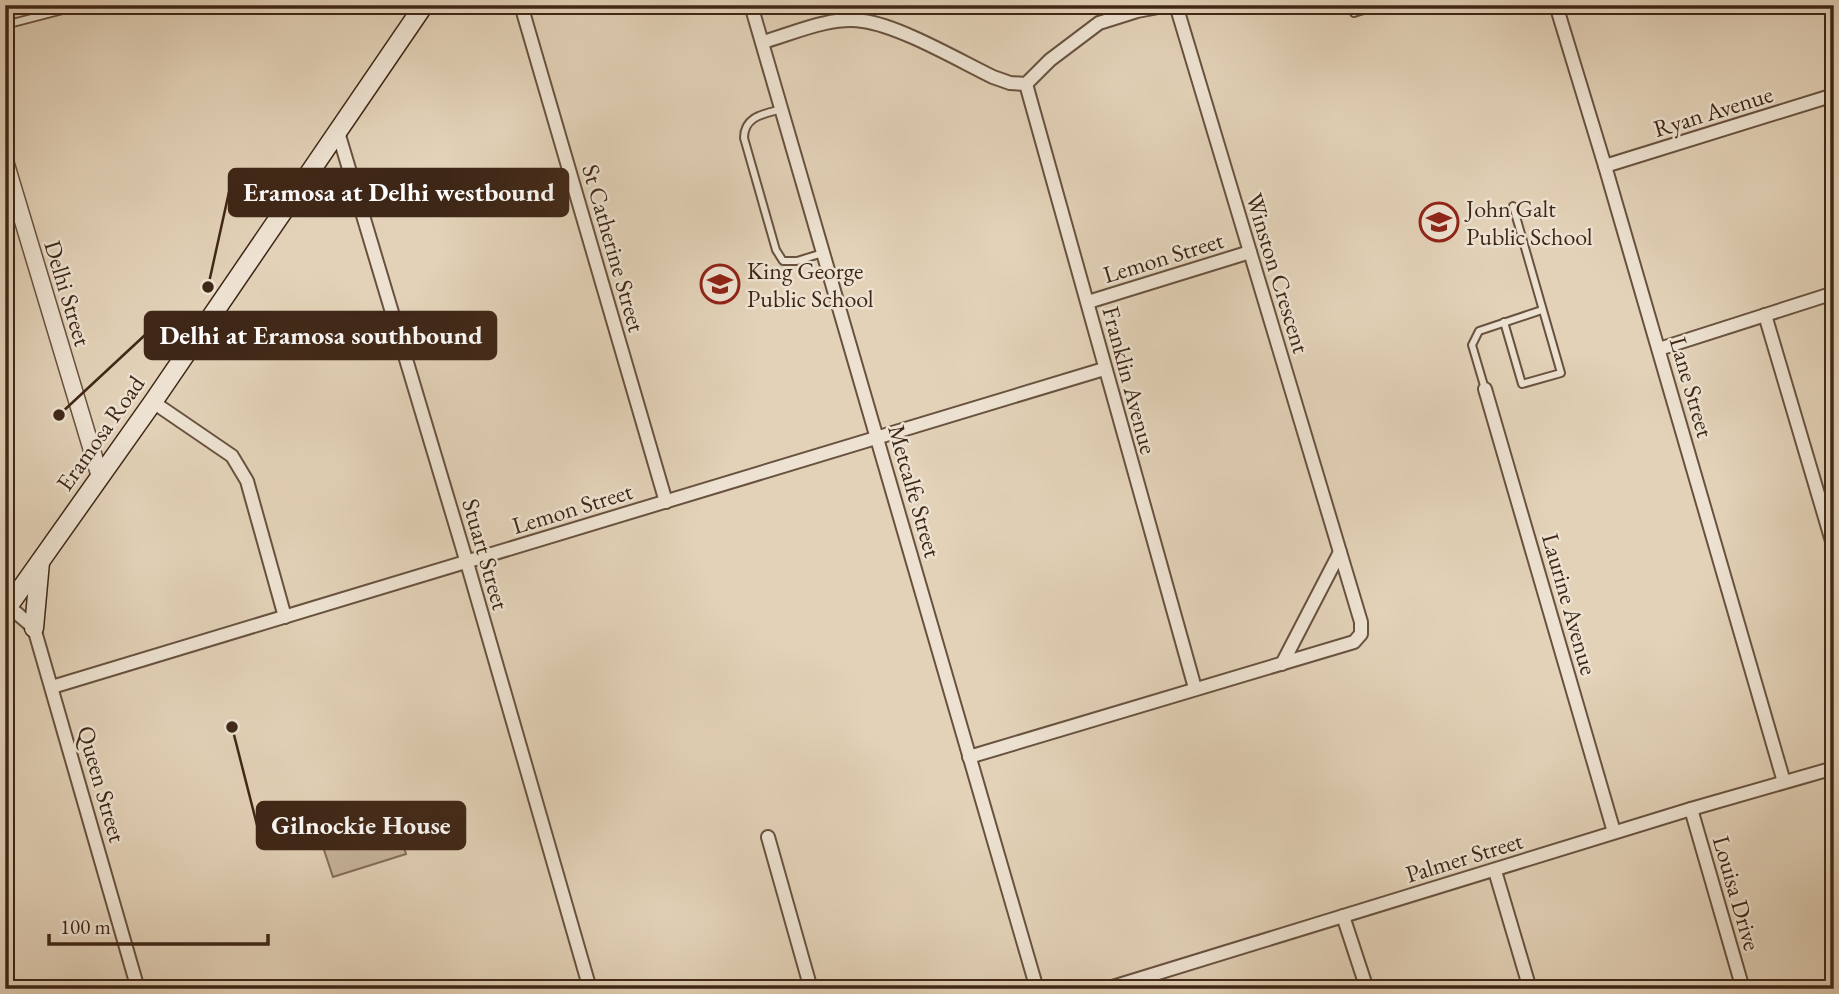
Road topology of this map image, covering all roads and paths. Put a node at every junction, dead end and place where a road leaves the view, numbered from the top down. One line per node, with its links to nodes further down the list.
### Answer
1 (82, 5): 10 (lane)
2 (424, 5): 15 (main road, Eramosa Road)
3 (521, 5): 33 (street, St Catherine Street)
4 (751, 5): 11 (street, Metcalfe Street)
5 (1169, 5): 12 (street)
6 (1176, 5): 20 (street, Winston Crescent)
7 (1379, 5): 9 (lane)
8 (1556, 5): 17 (street, Lane Street)
9 (1354, 13)
10 (5, 25)
11 (763, 42): 12 (street); 14 (street, Metcalfe Street)
12 (1026, 83): 23 (street, Franklin Avenue)
13 (1834, 95): 17 (street, Ryan Avenue)
14 (782, 109): 21 (street, Metcalfe Street); 21 (lane)
15 (338, 132): 30 (main road, Eramosa Road); 37 (street, Stuart Street)
16 (5, 161): 18 (street, Delhi Street)
17 (1605, 166): 27 (street, Lane Street)
18 (10, 197): 32 (street, Delhi Street)
19 (1513, 206): 24 (lane)
20 (1250, 252): 23 (street, Lemon Street); 35 (street, Winston Crescent)
21 (824, 253): 31 (street, Metcalfe Street)
22 (1834, 293): 25 (street)
23 (1088, 302): 28 (street, Franklin Avenue)
24 (1542, 310): 26 (lane); 26 (lane)
25 (1765, 316): 27 (street); 34 (street)
26 (1504, 322): 29 (lane)
27 (1659, 349): 46 (street, Lane Street)
28 (1104, 369): 31 (street, Lemon Street); 43 (street, Franklin Avenue)
29 (1485, 389): 48 (street, Laurine Avenue)
30 (153, 402): 32 (main road, Eramosa Road); 39 (street)
31 (877, 438): 33 (street, Lemon Street); 44 (street, Metcalfe Street)
32 (100, 477): 36 (main road, Eramosa Road)
33 (666, 502): 37 (street, Lemon Street)
34 (1834, 548)
35 (1340, 552): 41 (street); 41 (street, Winston Crescent)
36 (41, 559): 38 (main road, Eramosa Road); 40 (main road)
37 (467, 562): 39 (street, Lemon Street); 53 (street, Stuart Street)
38 (6, 607): 40 (street)
39 (285, 617): 42 (street, Lemon Street)
40 (34, 628): 42 (street, Queen Street)
41 (1282, 664): 43 (street, Winston Crescent)
42 (52, 687): 52 (street, Queen Street)
43 (1195, 688): 44 (street, Winston Crescent)
44 (969, 757): 55 (street, Metcalfe Street)
45 (1834, 768): 46 (street, Palmer Street)
46 (1784, 782): 47 (street, Palmer Street)
47 (1690, 809): 48 (street, Palmer Street); 59 (street, Louisa Drive)
48 (1614, 832): 50 (street, Palmer Street)
49 (768, 837): 54 (street)
50 (1495, 871): 51 (street, Palmer Street); 58 (street)
51 (1343, 916): 56 (street, Palmer Street); 57 (street)
52 (138, 989)
53 (590, 989)
54 (811, 989)
55 (1037, 989)
56 (1106, 989)
57 (1367, 989)
58 (1530, 989)
59 (1743, 989)

